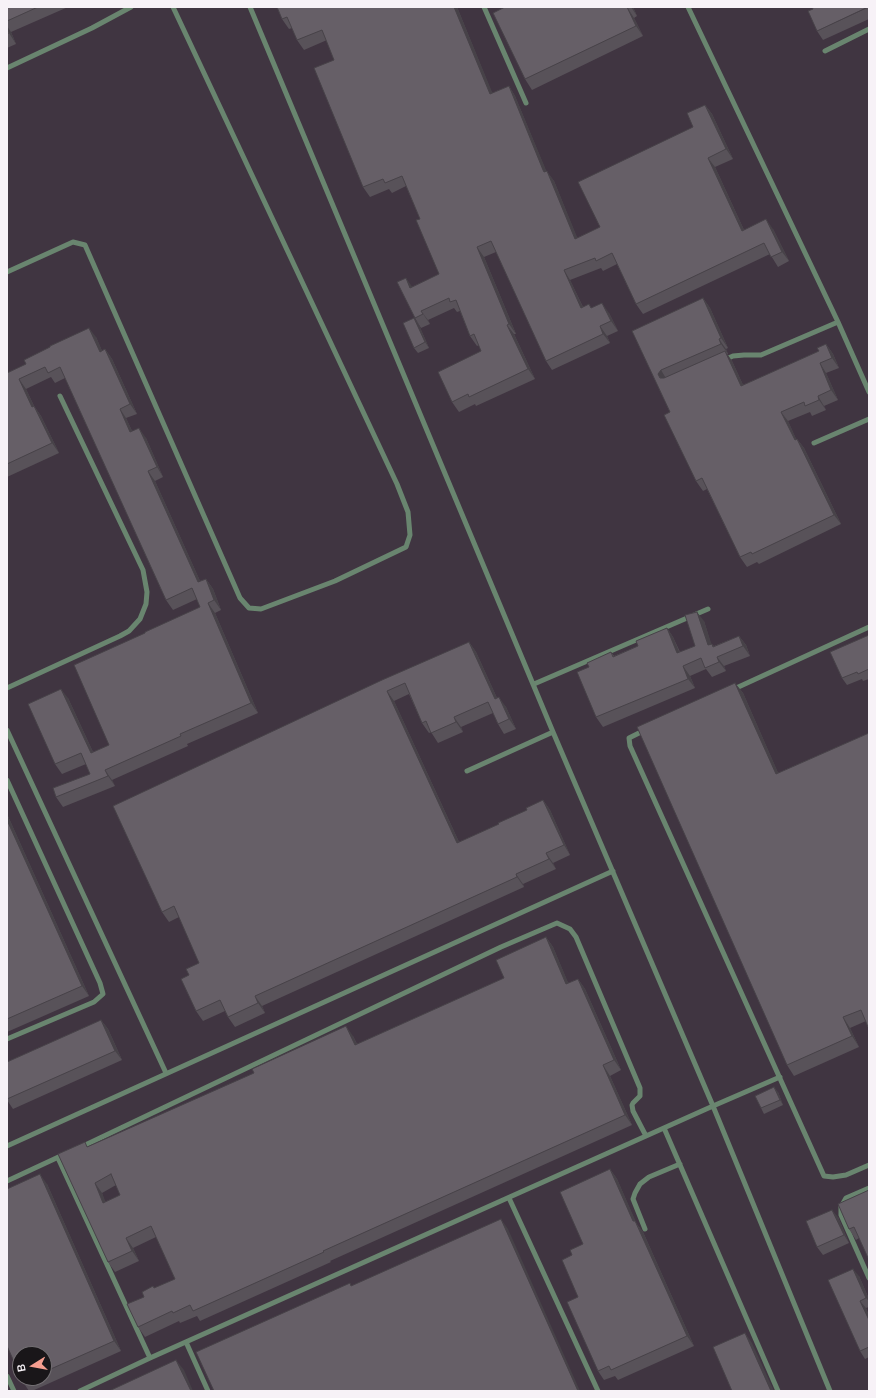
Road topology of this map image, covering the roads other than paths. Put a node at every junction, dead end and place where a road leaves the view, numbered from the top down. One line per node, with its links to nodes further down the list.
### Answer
1 (131, 7): 8 (lane)
2 (173, 7): 10 (lane)
3 (250, 7): 19 (lane)
4 (484, 7): 9 (lane)
5 (688, 7): 11 (lane)
6 (869, 29): 7 (lane)
7 (825, 50)
8 (7, 68)
9 (526, 103)
10 (7, 272)
11 (838, 322): 12 (lane); 13 (lane)
12 (719, 362)
13 (869, 392)
14 (60, 396): 20 (lane)
15 (869, 419): 16 (lane)
16 (814, 443)
17 (708, 608): 19 (lane)
18 (869, 627): 21 (lane)
19 (534, 684): 24 (lane)
20 (7, 688)
21 (729, 692)
22 (651, 727): 30 (lane)
23 (7, 730): 29 (lane)
24 (553, 732): 25 (lane); 27 (lane)
25 (467, 771)
26 (7, 780): 28 (lane)
27 (613, 871): 29 (lane); 31 (lane)
28 (7, 1039)
29 (166, 1073): 34 (lane)
30 (780, 1077): 31 (lane); 37 (lane)
31 (713, 1106): 32 (lane); 51 (lane)
32 (664, 1128): 33 (lane); 36 (lane)
33 (646, 1136): 35 (lane); 40 (lane)
34 (7, 1146)
35 (58, 1158): 38 (lane); 44 (lane)
36 (680, 1164): 41 (lane); 50 (lane)
37 (869, 1165)
38 (7, 1181)
39 (869, 1188): 42 (lane)
40 (509, 1198): 43 (lane); 49 (lane)
41 (645, 1229)
42 (869, 1278)
43 (186, 1342): 44 (lane); 48 (lane)
44 (150, 1358): 47 (lane)
45 (7, 1376): 46 (lane)
46 (14, 1391)
47 (80, 1391)
48 (208, 1391)
49 (598, 1391)
50 (778, 1391)
51 (830, 1391)

